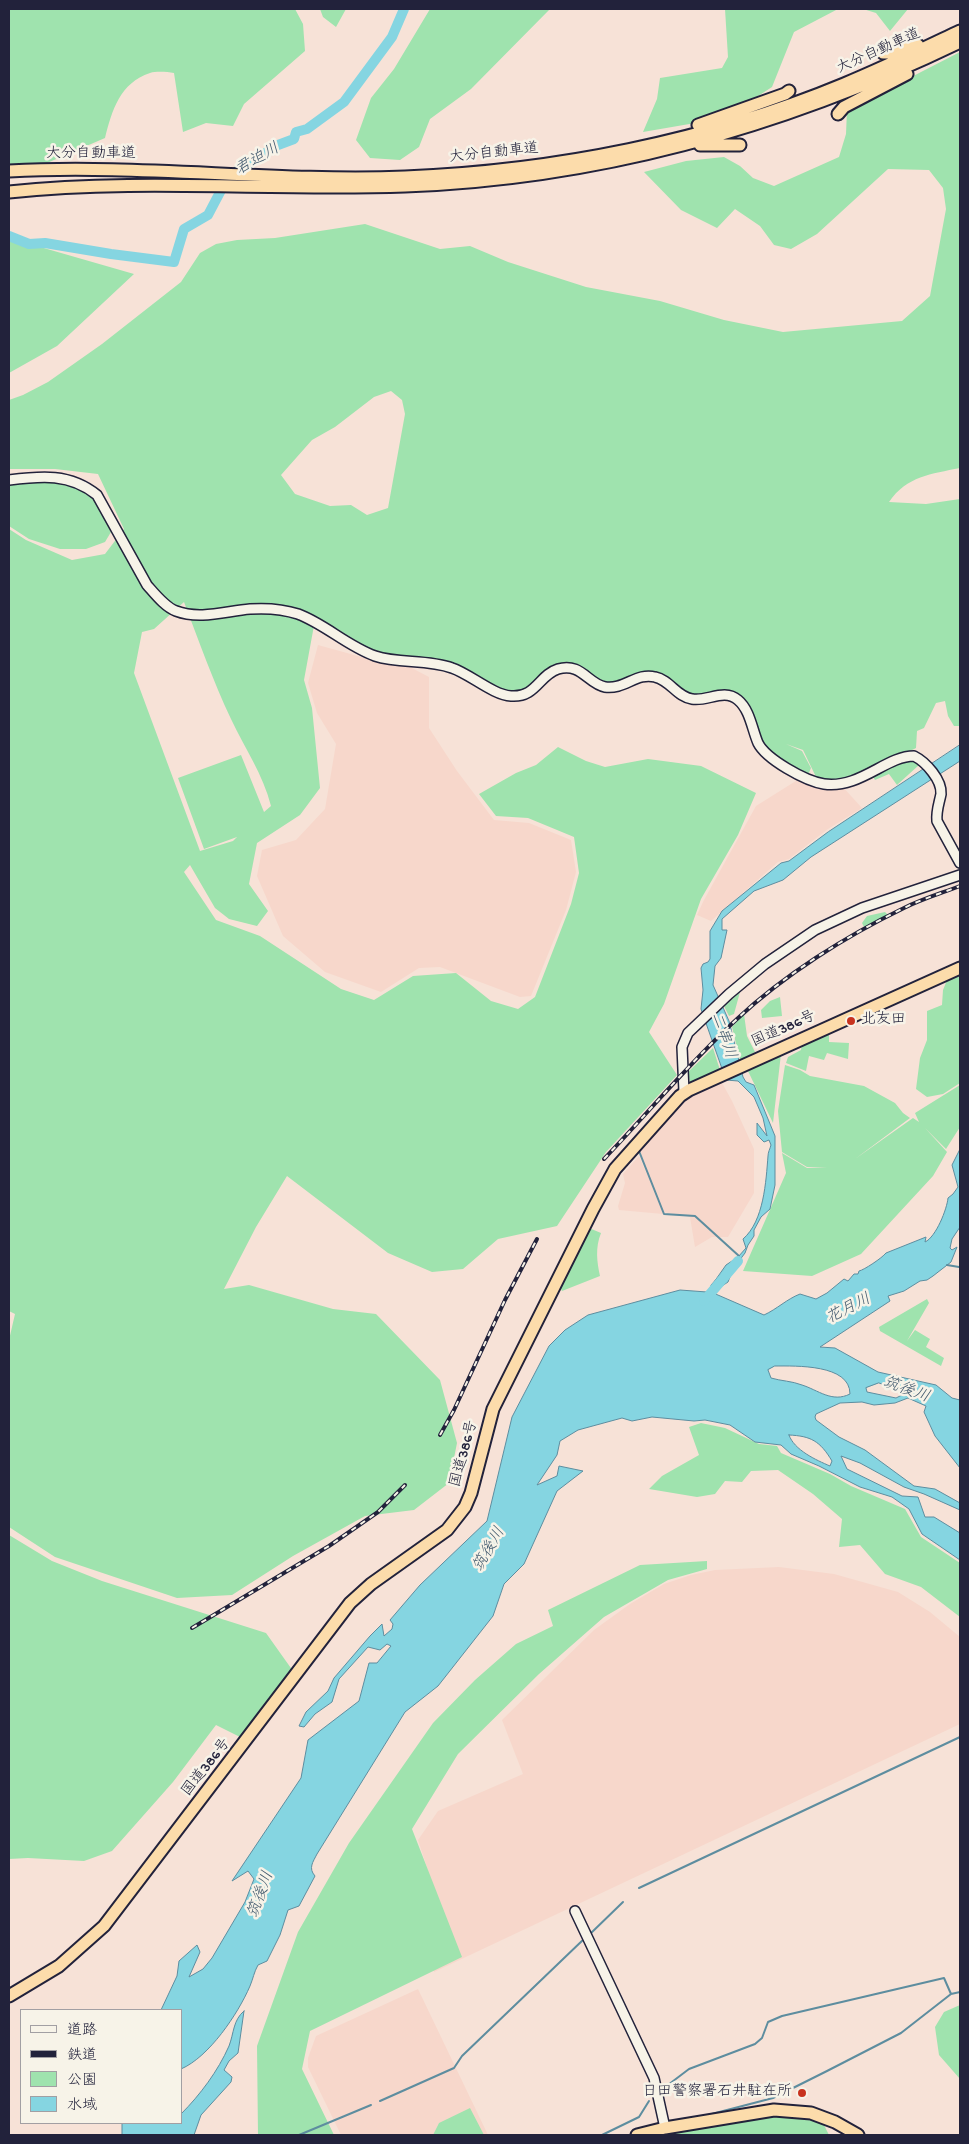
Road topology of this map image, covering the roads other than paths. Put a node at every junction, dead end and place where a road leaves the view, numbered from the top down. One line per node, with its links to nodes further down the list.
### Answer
1 (960, 27): 4 (highway)
2 (960, 31): 8 (highway, 大分自動車道)
3 (960, 42): 6 (highway); 8 (highway, 大分自動車道)
4 (883, 53)
5 (789, 90): 8 (highway)
6 (838, 114)
7 (740, 145): 8 (highway)
8 (631, 153): 10 (highway, 大分自動車道)
9 (9, 171): 10 (highway, 大分自動車道)
10 (404, 181): 11 (highway, 大分自動車道)
11 (9, 192)
12 (9, 480): 13 (street)
13 (960, 863)
14 (960, 874): 16 (street)
15 (960, 968): 16 (highway, 国道386号)
16 (684, 1092): 18 (highway, 国道386号)
17 (575, 1911): 19 (street)
18 (9, 1996)
19 (665, 2128): 20 (highway); 21 (highway)
20 (637, 2135)
21 (858, 2135)

